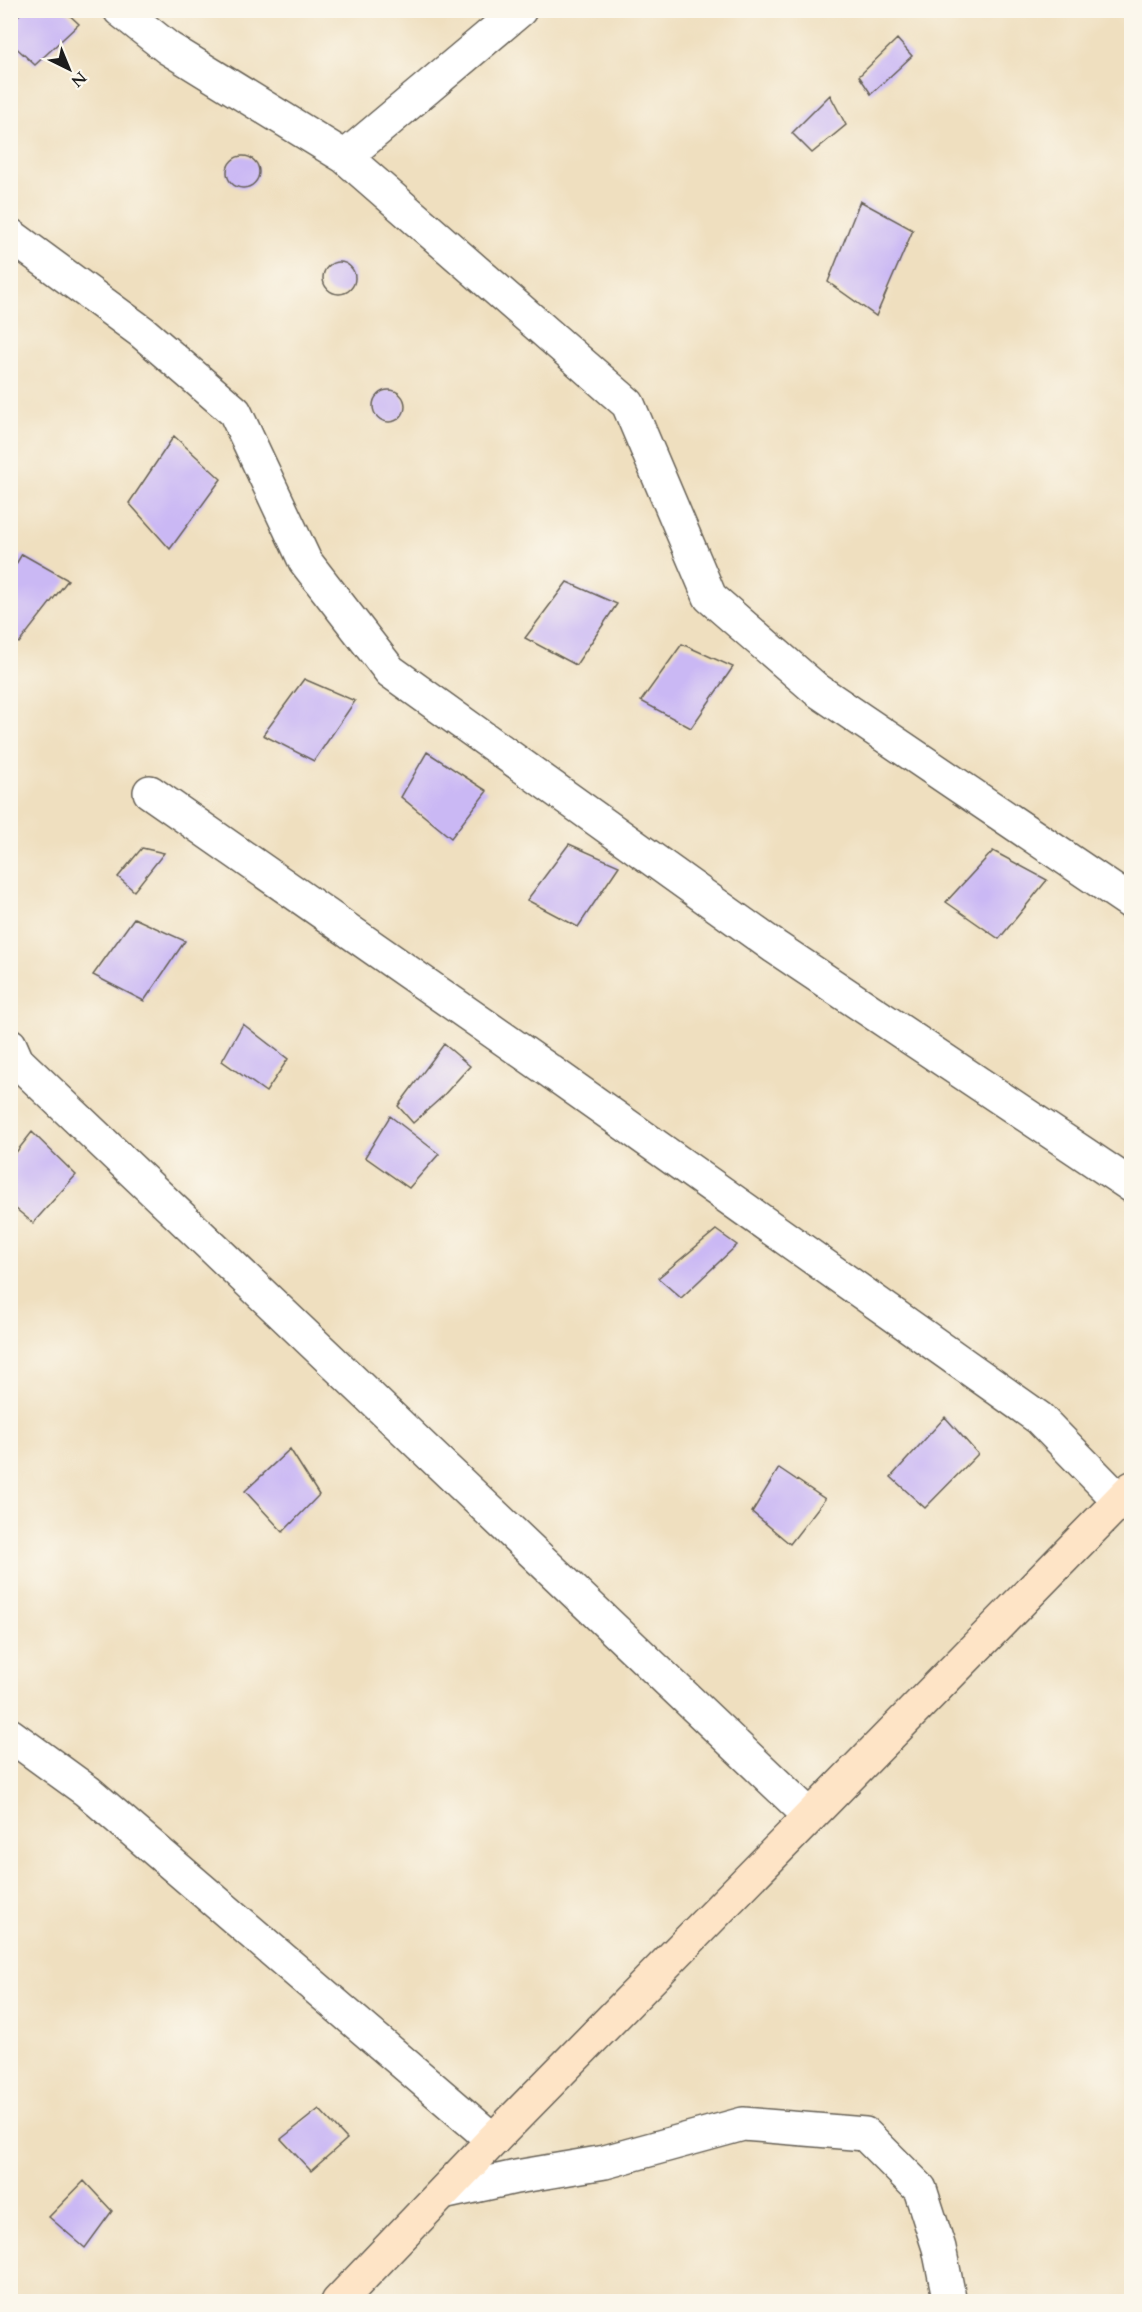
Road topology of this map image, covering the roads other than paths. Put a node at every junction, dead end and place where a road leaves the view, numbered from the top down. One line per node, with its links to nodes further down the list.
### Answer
1 (120, 10): 3 (street)
2 (520, 10): 3 (street)
3 (345, 157): 6 (street)
4 (10, 235): 8 (street)
5 (150, 792): 9 (street)
6 (1131, 903)
7 (10, 1045): 11 (street)
8 (1131, 1186)
9 (1125, 1494): 11 (street)
10 (10, 1736): 12 (street)
11 (810, 1816): 12 (street)
12 (493, 2140): 13 (street)
13 (443, 2193): 14 (street); 15 (street)
14 (338, 2301)
15 (951, 2301)

